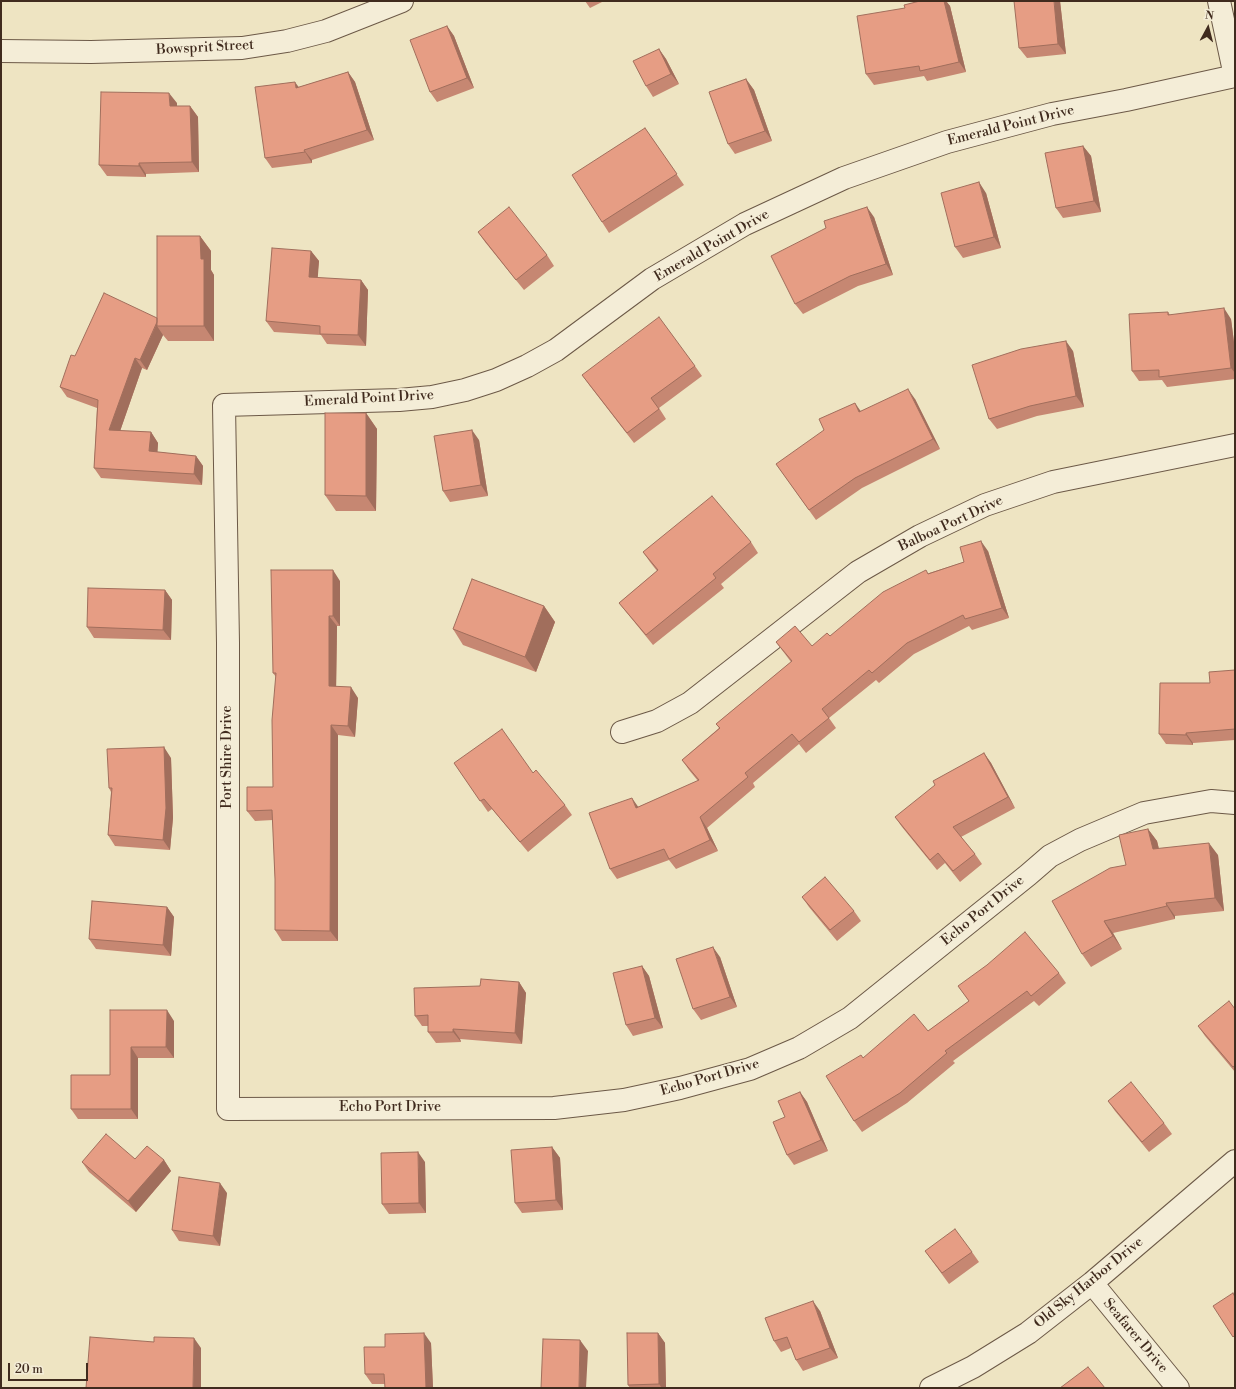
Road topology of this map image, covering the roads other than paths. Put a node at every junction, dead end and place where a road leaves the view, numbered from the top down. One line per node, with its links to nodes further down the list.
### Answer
1 (402, 1): 3 (street, Bowsprit Street)
2 (1219, 1): 4 (street)
3 (1, 51)
4 (1235, 76): 5 (street, Emerald Point Drive)
5 (224, 405): 9 (street, Port Shire Drive)
6 (1235, 445): 7 (street, Balboa Port Drive)
7 (622, 732)
8 (1235, 803): 9 (street, Echo Port Drive)
9 (228, 1109)
10 (1235, 1161): 11 (street, Old Sky Harbor Drive)
11 (1092, 1283): 12 (street, Old Sky Harbor Drive); 13 (street, Seafarer Drive)
12 (931, 1388)
13 (1178, 1388)

